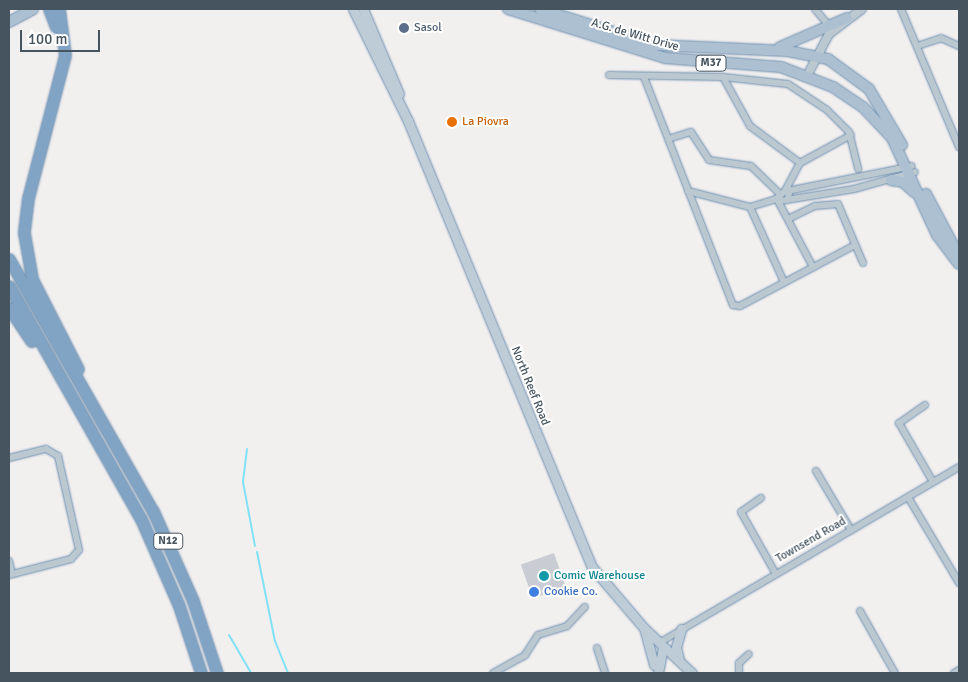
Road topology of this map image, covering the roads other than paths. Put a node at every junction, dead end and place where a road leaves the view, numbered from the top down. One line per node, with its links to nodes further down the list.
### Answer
1 (33, 9): 12 (main road)
2 (50, 9): 19 (highway)
3 (59, 9): 19 (highway)
4 (353, 9): 25 (main road, North Reef Road)
5 (363, 9): 25 (main road, North Reef Road)
6 (508, 9): 14 (main road, A.G. de Witt Drive / M37)
7 (540, 9): 14 (main road, A.G. de Witt Drive / M37)
8 (815, 9): 13 (street)
9 (862, 9): 11 (street)
10 (901, 9): 16 (street)
11 (847, 18): 13 (main road); 20 (street)
12 (9, 22)
13 (830, 26): 18 (main road)
14 (602, 34): 15 (main road, A.G. de Witt Drive / M37)
15 (622, 41): 18 (main road, A.G. de Witt Drive / M37); 21 (main road, A.G. de Witt Drive / M37)
16 (917, 46): 17 (street); 28 (street)
17 (959, 46)
18 (767, 50): 20 (main road, A.G. de Witt Drive / M37)
19 (65, 55): 51 (highway)
20 (818, 56): 21 (street); 31 (main road, A.G. de Witt Drive / M37)
21 (808, 74): 31 (main road, A.G. de Witt Drive / M37)
22 (608, 75): 23 (street)
23 (644, 77): 24 (street); 27 (street)
24 (723, 77): 26 (street); 29 (street)
25 (407, 120): 65 (main road, North Reef Road)
26 (851, 135): 29 (street); 30 (street)
27 (668, 139): 34 (street); 36 (street)
28 (959, 147)
29 (800, 163): 36 (street)
30 (858, 169)
31 (910, 170): 32 (street); 33 (street); 38 (main road, A.G. de Witt Drive / M37); 41 (main road, A.G. de Witt Drive / M37)
32 (891, 180): 35 (street); 38 (main road)
33 (814, 186): 35 (street); 36 (street)
34 (688, 190): 37 (street); 46 (street)
35 (815, 195): 36 (street)
36 (782, 196): 37 (street); 39 (street)
37 (750, 207): 46 (street)
38 (924, 207): 44 (main road, A.G. de Witt Drive / M37)
39 (788, 219): 40 (street); 45 (street)
40 (856, 245): 43 (street); 45 (street)
41 (959, 257)
42 (9, 259): 51 (highway, N12)
43 (863, 263)
44 (959, 264)
45 (814, 267): 46 (street)
46 (784, 282)
47 (9, 286): 50 (highway, N12)
48 (9, 308): 50 (highway)
49 (925, 405): 55 (street)
50 (89, 424): 74 (highway, N12)
51 (113, 437): 75 (highway, N12)
52 (9, 458): 61 (street)
53 (959, 467): 55 (street, Townsend Road)
54 (816, 471): 58 (street)
55 (933, 482): 56 (street, Townsend Road)
56 (908, 497): 58 (street, Townsend Road); 62 (street)
57 (761, 498): 60 (street)
58 (851, 530): 60 (street, Townsend Road)
59 (9, 561): 61 (street)
60 (776, 574): 66 (street, Townsend Road)
61 (10, 575)
62 (959, 583)
63 (585, 607): 73 (street)
64 (860, 611): 79 (street)
65 (644, 628): 67 (main road, North Reef Road); 71 (main road)
66 (678, 631): 67 (street, Townsend Road); 70 (main road)
67 (661, 645): 70 (main road, North Reef Road); 71 (main road)
68 (597, 648): 76 (street)
69 (749, 654): 78 (street)
70 (680, 662): 77 (main road, North Reef Road)
71 (655, 670)
72 (959, 670): 80 (street)
73 (498, 672)
74 (201, 673)
75 (217, 673)
76 (605, 673)
77 (692, 673)
78 (740, 673)
79 (895, 673)
80 (954, 673)

